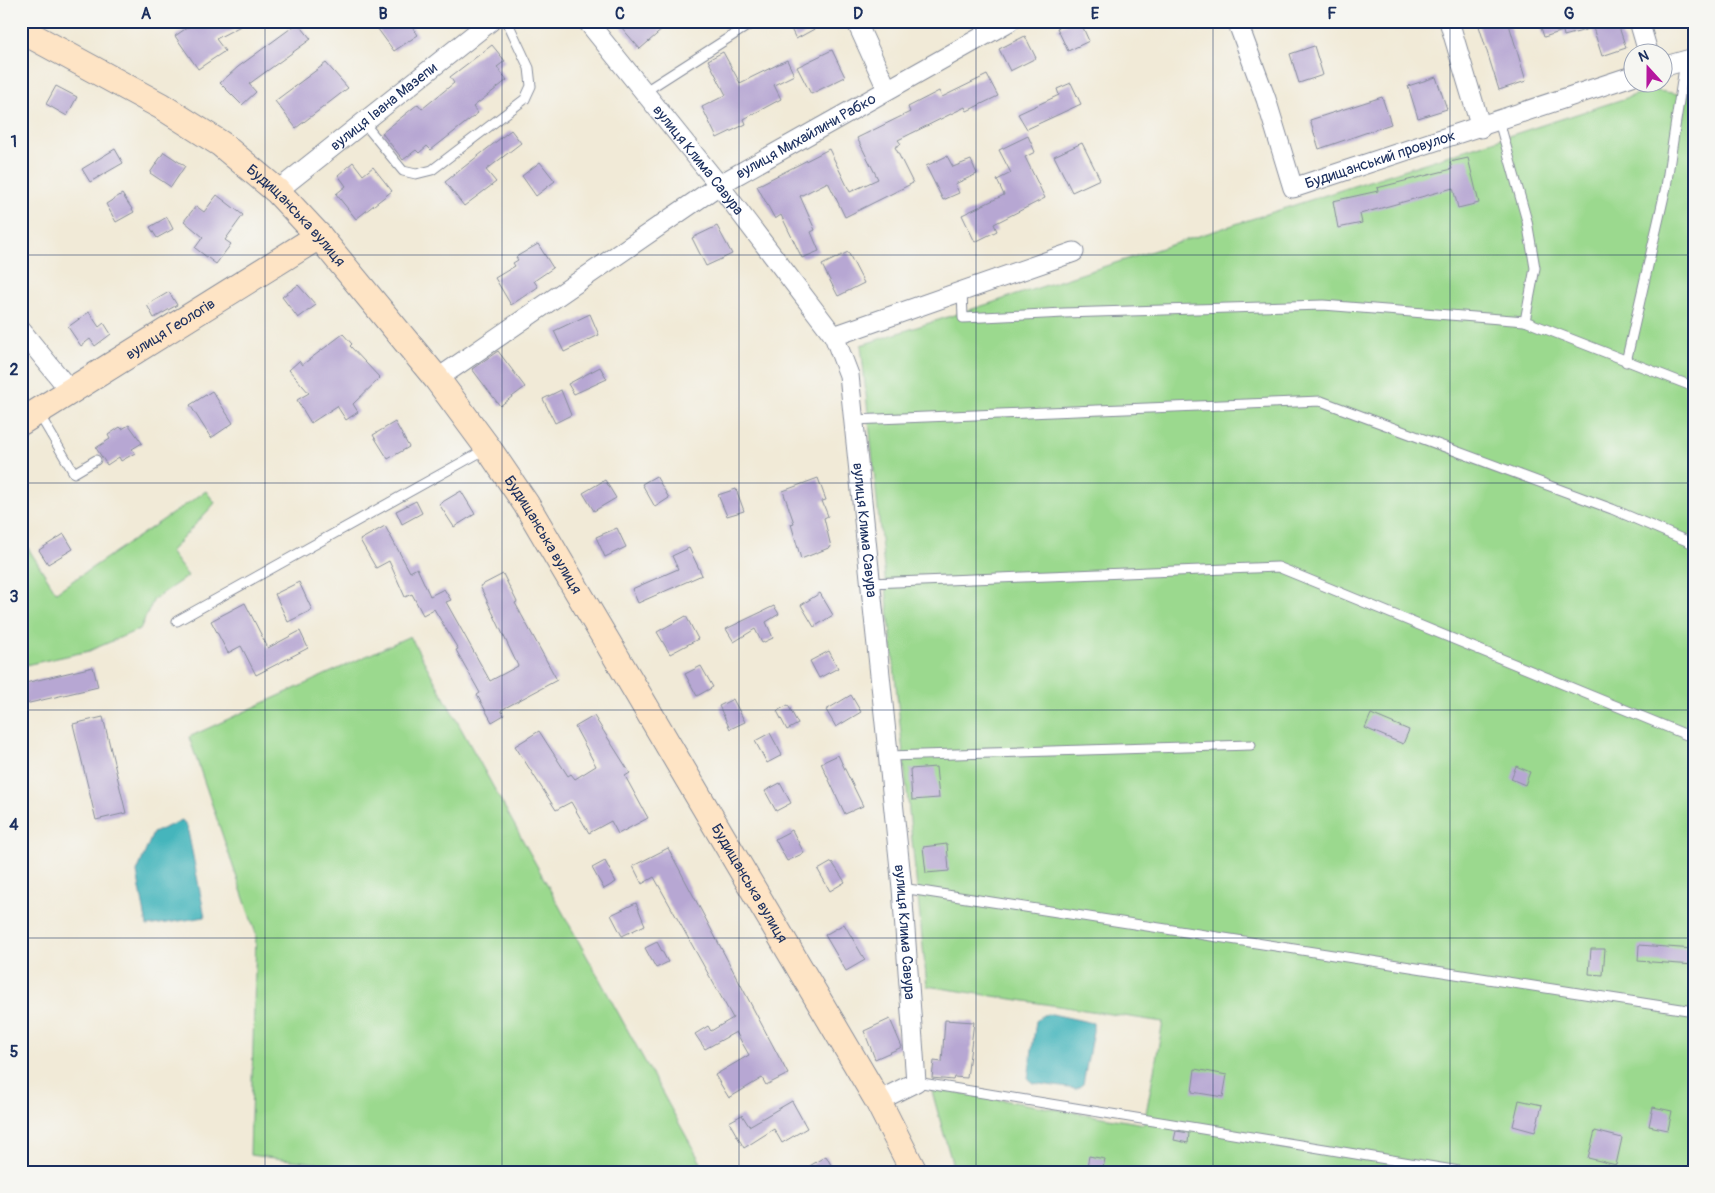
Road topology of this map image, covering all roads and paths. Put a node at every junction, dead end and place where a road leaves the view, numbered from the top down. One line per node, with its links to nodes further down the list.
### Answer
1 (491, 21): 18 (street, вулиця Івана Мазепи)
2 (507, 21): 18 (lane)
3 (587, 21): 16 (street, вулиця Клима Савура)
4 (755, 21): 16 (lane)
5 (856, 21): 15 (street)
6 (1010, 21): 15 (street, вулиця Михайлини Рабко)
7 (1237, 21): 19 (street, Будищанський провулок)
8 (1449, 21): 19 (street)
9 (1639, 21): 11 (street)
10 (21, 30): 21 (street, Будищанська вулиця)
11 (1645, 42)
12 (1690, 59): 13 (street); 28 (lane)
13 (1672, 64)
14 (1622, 79): 17 (street, Будищанський провулок)
15 (888, 89): 20 (street, вулиця Михайлини Рабко)
16 (644, 92): 20 (street, вулиця Клима Савура)
17 (1500, 121): 19 (street, Будищанський провулок); 25 (lane)
18 (363, 122): 21 (street, вулиця Івана Мазепи)
19 (1481, 128)
20 (719, 185): 27 (street, вулиця Клима Савура); 29 (street, вулиця Михайлини Рабко)
21 (277, 191): 22 (street, Будищанська вулиця)
22 (319, 236): 29 (street, Будищанська вулиця); 31 (street, вулиця Геологів)
23 (1074, 252): 24 (street)
24 (962, 289): 25 (lane); 27 (street)
25 (1525, 321): 28 (lane)
26 (21, 330): 31 (street)
27 (834, 336): 33 (street, вулиця Клима Савура)
28 (1626, 362): 30 (lane)
29 (437, 379): 34 (street, Будищанська вулиця)
30 (1694, 387)
31 (71, 392): 32 (street, вулиця Геологів)
32 (29, 417): 35 (lane)
33 (853, 420): 36 (lane); 37 (street, вулиця Клима Савура)
34 (488, 448): 38 (lane); 45 (street, Будищанська вулиця)
35 (96, 460)
36 (1694, 544)
37 (870, 583): 39 (lane); 41 (street, вулиця Клима Савура)
38 (177, 620)
39 (1694, 738)
40 (1251, 745): 41 (lane)
41 (888, 756): 42 (street, вулиця Клима Савура)
42 (902, 888): 43 (lane); 44 (street, вулиця Клима Савура)
43 (1694, 1011)
44 (916, 1082): 45 (street); 47 (lane)
45 (878, 1101): 46 (street, Будищанська вулиця)
46 (914, 1172)
47 (1465, 1172)

